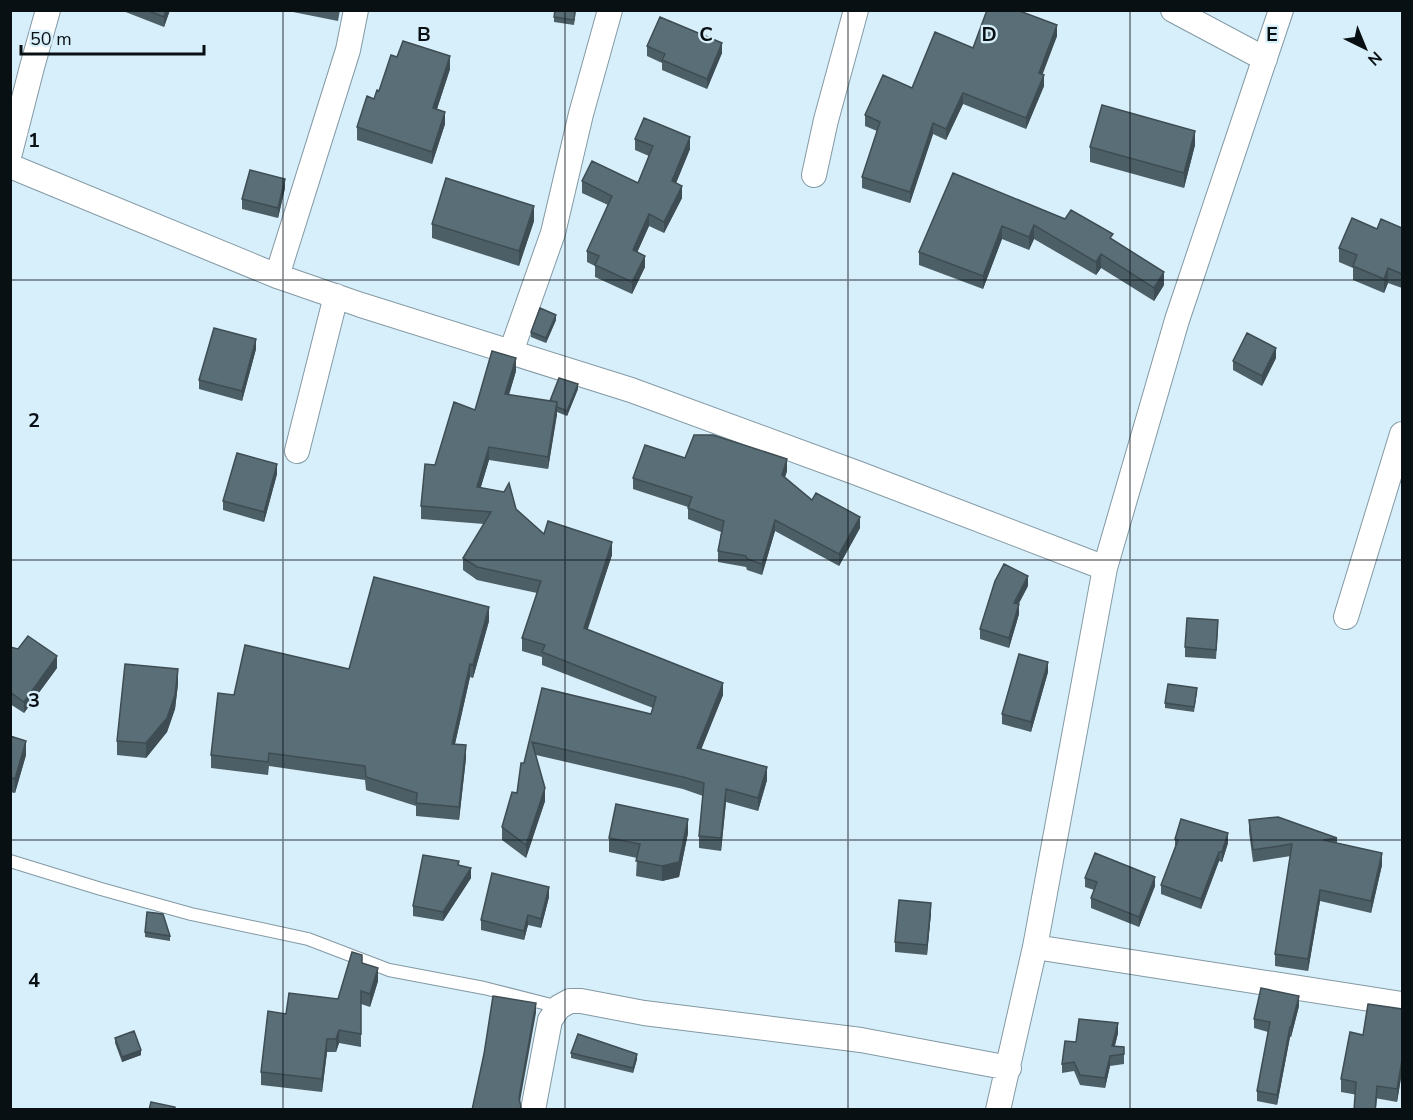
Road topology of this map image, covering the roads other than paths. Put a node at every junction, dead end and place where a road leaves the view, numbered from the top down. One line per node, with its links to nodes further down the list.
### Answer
1 (48, 10): 8 (street)
2 (356, 10): 11 (street)
3 (610, 10): 13 (street)
4 (856, 10): 10 (street)
5 (1173, 10): 7 (street)
6 (1281, 10): 7 (street)
7 (1264, 59): 16 (street)
8 (10, 153)
9 (10, 166): 11 (street)
10 (814, 175)
11 (277, 276): 12 (street)
12 (336, 296): 13 (street); 15 (street)
13 (511, 352): 16 (street)
14 (1402, 434): 17 (street)
15 (297, 451)
16 (1106, 568): 19 (street)
17 (1346, 617)
18 (10, 861): 21 (lane)
19 (1035, 946): 20 (street); 22 (street)
20 (1402, 1004)
21 (559, 1007): 22 (street); 23 (street)
22 (1009, 1068): 24 (street)
23 (533, 1110)
24 (998, 1110)

